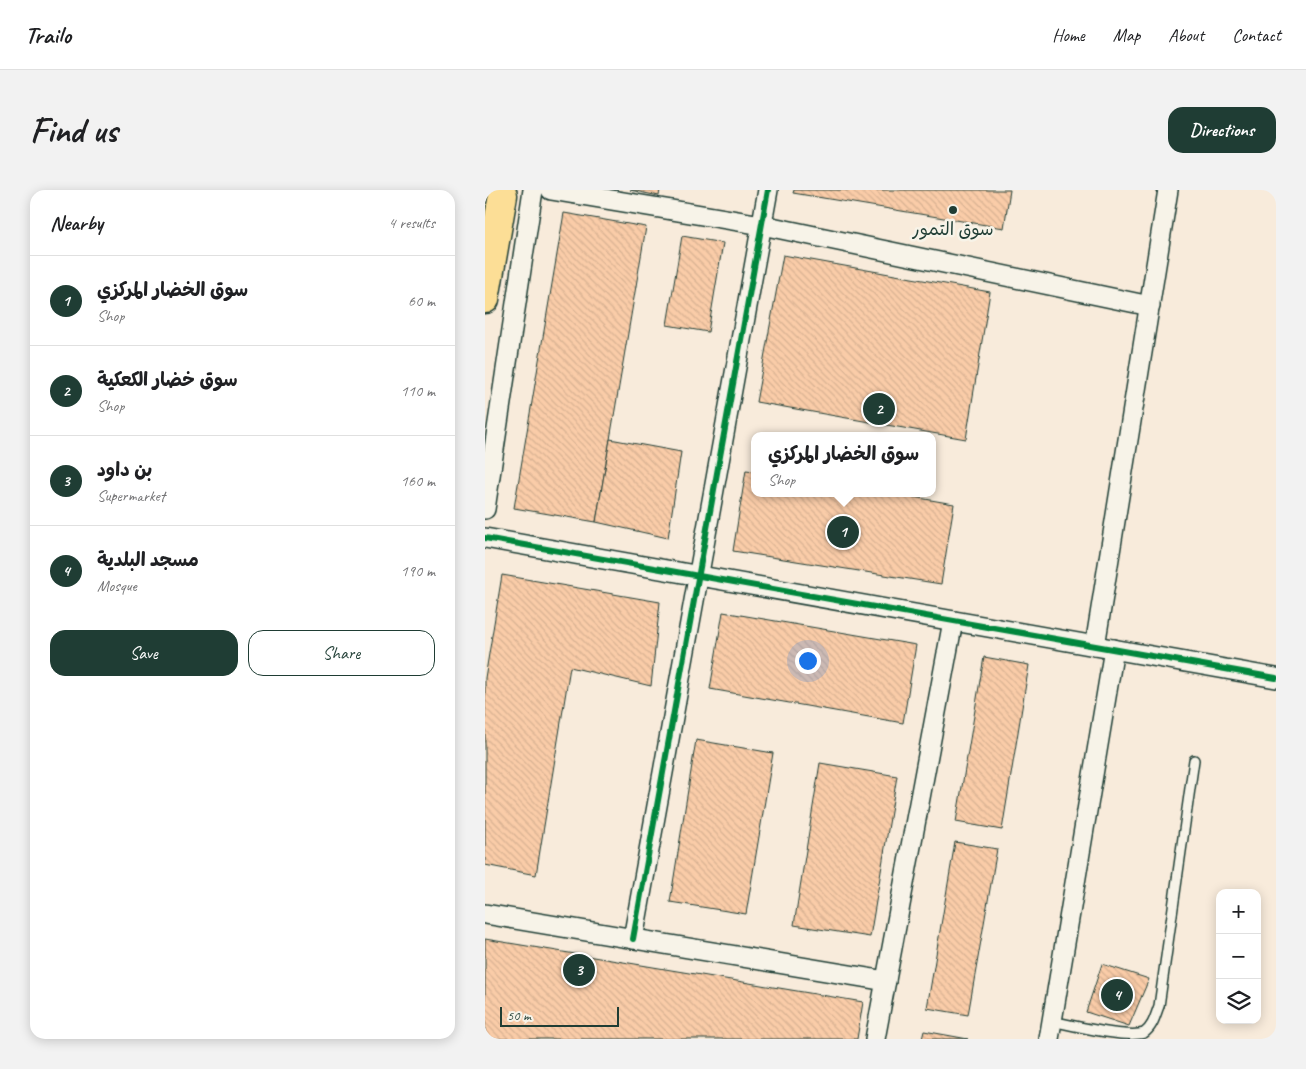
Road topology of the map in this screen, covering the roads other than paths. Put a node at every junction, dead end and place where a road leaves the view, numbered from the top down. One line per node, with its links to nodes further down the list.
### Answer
1 (533, 190): 9 (street)
2 (551, 190): 6 (street)
3 (768, 190): 6 (street)
4 (1168, 190): 8 (street)
5 (503, 195): 7 (highway)
6 (761, 225): 8 (street); 11 (street)
7 (485, 299)
8 (1150, 306): 13 (street)
9 (485, 509)
10 (485, 538): 11 (street)
11 (698, 576): 12 (street); 18 (street)
12 (953, 621): 13 (street); 19 (street)
13 (1095, 646): 14 (street)
14 (1114, 649): 15 (street); 20 (street)
15 (1276, 678)
16 (1194, 760): 20 (lane)
17 (485, 914): 18 (street)
18 (633, 939): 19 (street)
19 (886, 980): 21 (street)
20 (1050, 1030)
21 (875, 1039)

